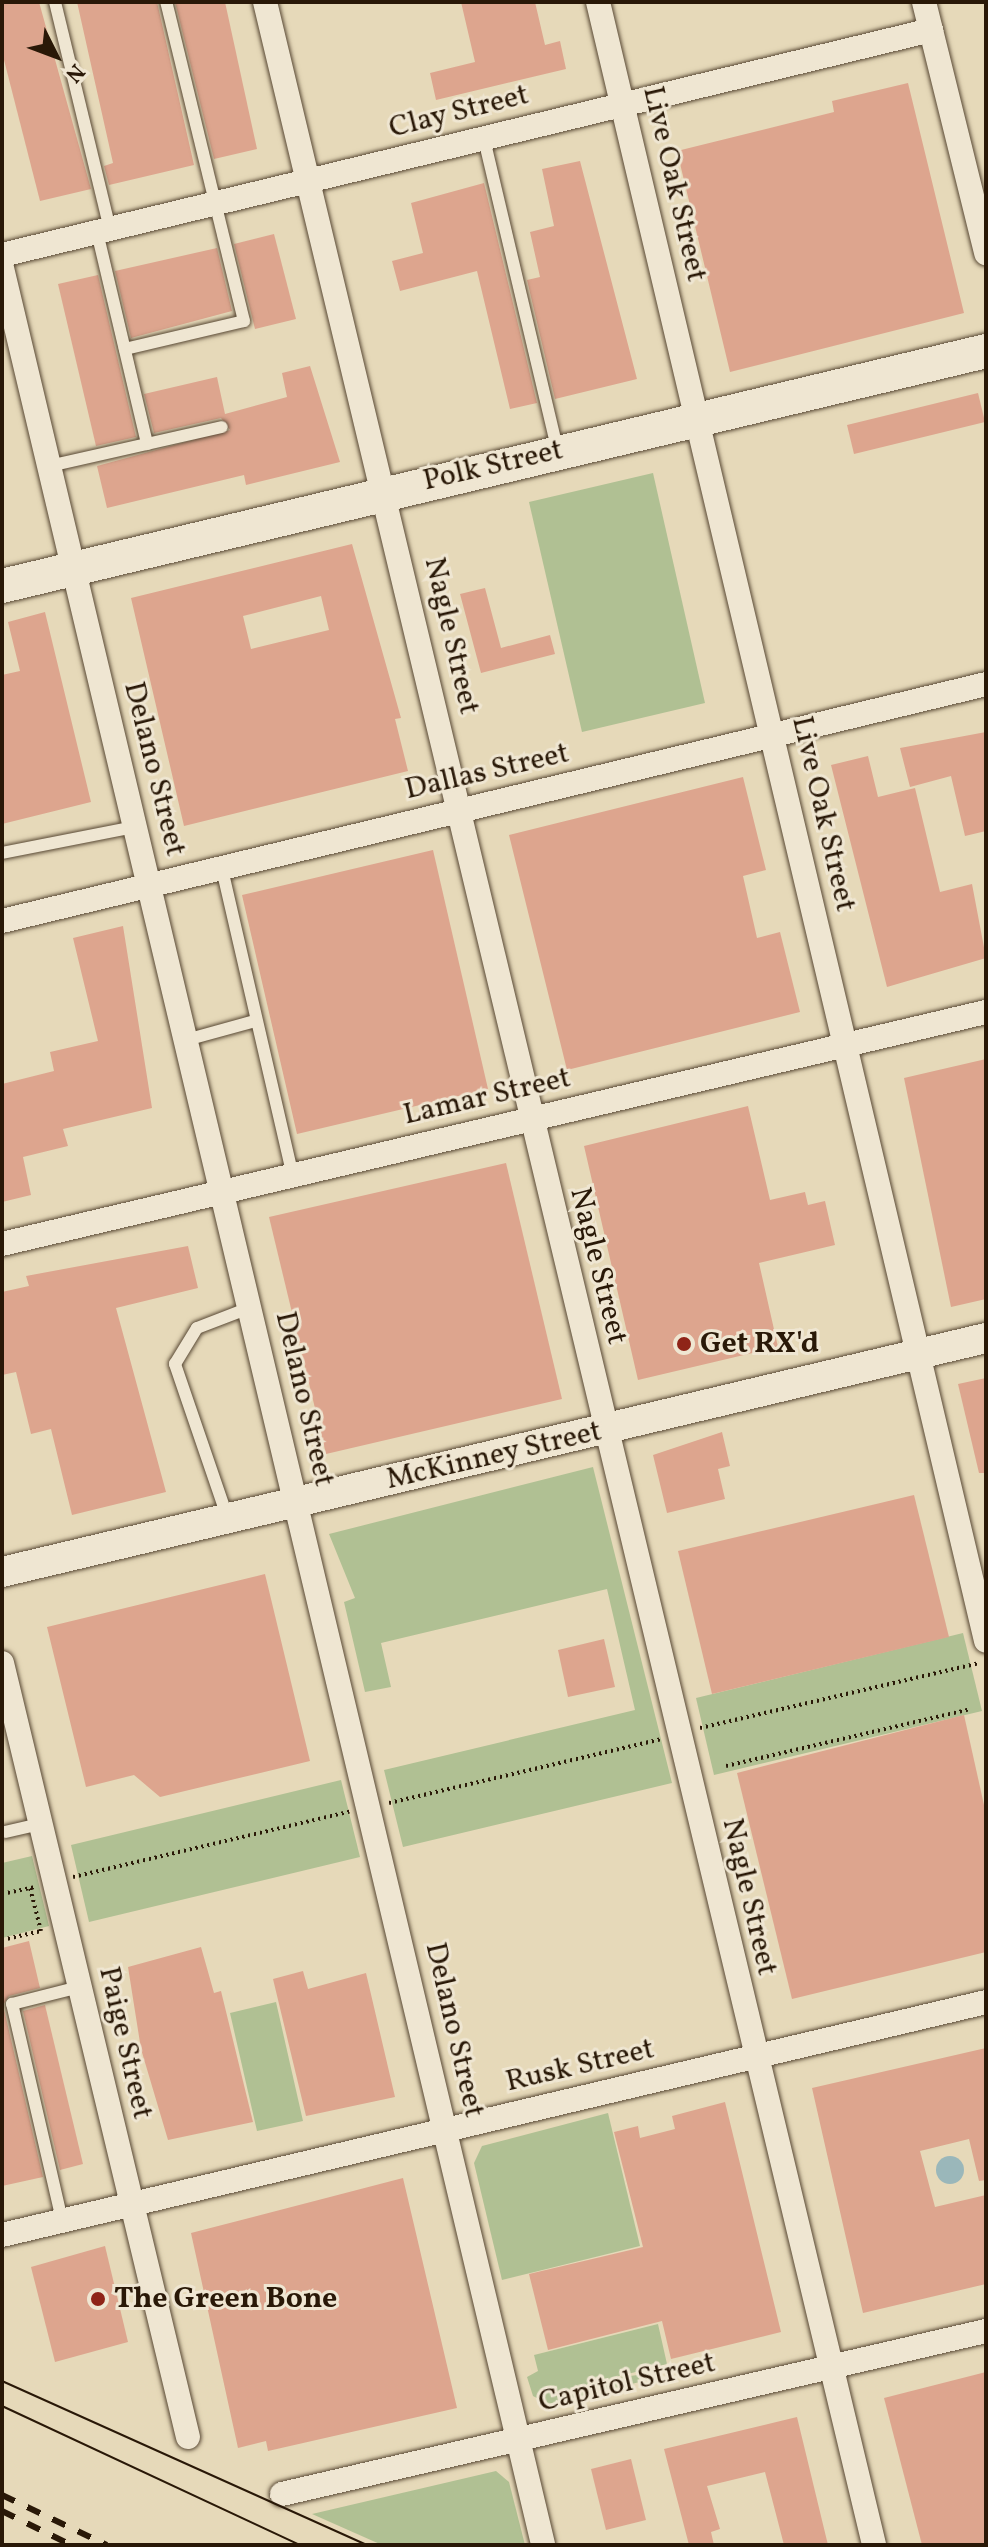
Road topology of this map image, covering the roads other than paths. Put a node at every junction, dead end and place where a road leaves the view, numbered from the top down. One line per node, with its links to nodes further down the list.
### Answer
1 (55, 2): 11 (lane)
2 (166, 2): 10 (lane)
3 (265, 2): 9 (street, Nagle Street)
4 (598, 2): 7 (street, Live Oak Street)
5 (924, 2): 6 (street)
6 (931, 30): 7 (street, Clay Street); 12 (street)
7 (622, 106): 8 (street, Clay Street); 17 (street, Live Oak Street)
8 (484, 139): 9 (street, Clay Street); 20 (lane)
9 (307, 182): 10 (street, Clay Street); 22 (street, Nagle Street)
10 (217, 204): 11 (street, Clay Street); 15 (lane)
11 (104, 231): 13 (street, Clay Street); 15 (lane)
12 (986, 253)
13 (2, 255)
14 (2, 268): 21 (street, Delano Street)
15 (125, 349): 19 (lane)
16 (986, 351): 17 (main road, Polk Street)
17 (696, 418): 20 (main road, Polk Street); 26 (street, Live Oak Street)
18 (222, 427): 19 (lane)
19 (147, 444): 21 (lane)
20 (558, 451): 22 (main road, Polk Street)
21 (49, 466): 23 (street, Delano Street)
22 (384, 492): 23 (main road, Polk Street); 27 (street, Nagle Street)
23 (73, 568): 24 (main road, Polk Street); 28 (street, Delano Street)
24 (2, 586)
25 (986, 684): 26 (street, Dallas Street)
26 (772, 737): 27 (street, Dallas Street); 36 (street, Live Oak Street)
27 (459, 811): 30 (street, Dallas Street); 37 (street, Nagle Street)
28 (135, 827): 29 (lane); 31 (street, Delano Street)
29 (2, 853)
30 (222, 869): 31 (street, Dallas Street); 34 (lane)
31 (150, 886): 32 (street, Dallas Street); 35 (street, Delano Street)
32 (2, 921)
33 (986, 1012): 36 (street, Lamar Street)
34 (255, 1021): 35 (lane); 38 (lane)
35 (186, 1040): 39 (street, Delano Street)
36 (845, 1045): 37 (street, Lamar Street); 43 (street, Live Oak Street)
37 (529, 1120): 38 (street, Lamar Street); 44 (street, Nagle Street)
38 (293, 1176): 39 (street, Lamar Street)
39 (222, 1193): 40 (street, Lamar Street); 41 (street, Delano Street)
40 (2, 1244)
41 (249, 1308): 45 (street, Delano Street); 46 (lane)
42 (986, 1338): 43 (street, McKinney Street)
43 (918, 1355): 44 (street, McKinney Street); 48 (street, Live Oak Street)
44 (605, 1429): 45 (street, McKinney Street); 55 (street, Nagle Street)
45 (296, 1503): 46 (street, McKinney Street); 56 (street, Delano Street)
46 (228, 1519): 47 (street, McKinney Street)
47 (2, 1572)
48 (986, 1641)
49 (2, 1663): 50 (street, Paige Street)
50 (40, 1824): 51 (lane); 52 (street, Paige Street)
51 (5, 1832)
52 (79, 1987): 54 (lane); 57 (street, Paige Street)
53 (986, 2002): 55 (street, Rusk Street)
54 (7, 2005): 58 (lane)
55 (752, 2057): 56 (street, Rusk Street); 61 (street, Nagle Street)
56 (445, 2130): 57 (street, Rusk Street); 63 (street, Delano Street)
57 (131, 2203): 58 (street, Rusk Street); 62 (street, Paige Street)
58 (62, 2220): 59 (street, Rusk Street)
59 (2, 2235)
60 (986, 2331): 61 (street, Capitol Street)
61 (833, 2369): 63 (street, Capitol Street); 66 (street, Nagle Street)
62 (188, 2437)
63 (518, 2440): 64 (street, Capitol Street); 65 (street, Delano Street)
64 (282, 2494)
65 (543, 2545)
66 (874, 2545)

